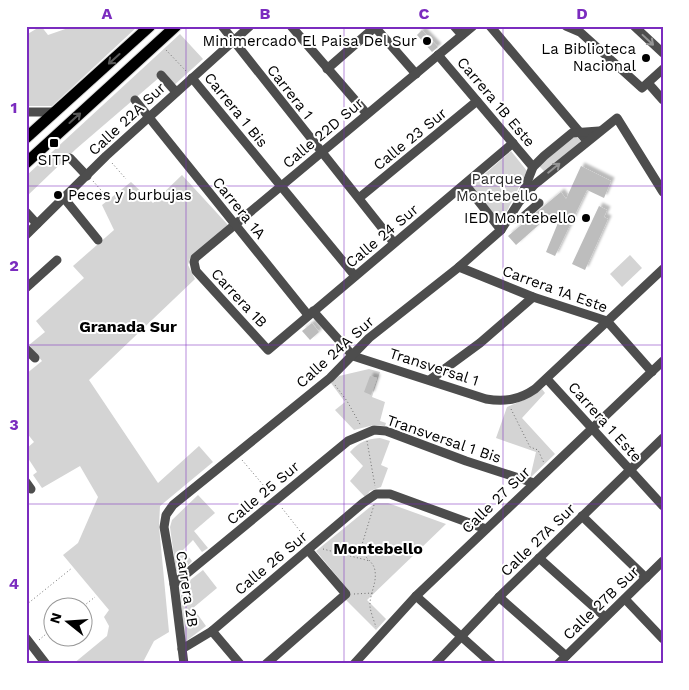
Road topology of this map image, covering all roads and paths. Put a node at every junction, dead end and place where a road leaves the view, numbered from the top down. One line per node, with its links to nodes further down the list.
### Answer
1 (150, 26): 29 (main road, one-way to 29)
2 (176, 26): 40 (main road, one-way to 2)
3 (222, 26): 14 (street, Carrera 1)
4 (250, 26): 14 (street, Calle 22A Sur)
5 (290, 26): 18 (street)
6 (454, 26): 13 (street)
7 (473, 26): 13 (street, Calle 22D Sur)
8 (490, 26): 33 (street)
9 (566, 26): 12 (street)
10 (634, 26): 16 (street, one-way to 16)
11 (374, 27): 18 (street); 20 (street)
12 (582, 29): 23 (street)
13 (462, 35): 17 (street, Calle 22D Sur)
14 (234, 40): 22 (street, Calle 22A Sur); 37 (street, Carrera 1)
15 (163, 48): 22 (path)
16 (663, 53)
17 (438, 55): 20 (street, Calle 22D Sur); 27 (street, Carrera 1B Este)
18 (328, 69): 30 (street)
19 (663, 69): 23 (street)
20 (416, 74): 30 (street, Calle 22D Sur)
21 (161, 75): 24 (street)
22 (192, 78): 24 (street, Calle 22A Sur); 45 (street, Carrera 1 Bis)
23 (645, 86): 26 (street)
24 (176, 92): 31 (street, Calle 22A Sur)
25 (135, 100): 31 (street, Carrera 1A)
26 (663, 100)
27 (477, 101): 36 (street, Carrera 1B Este); 49 (street, Calle 23 Sur)
28 (26, 112): 29 (street)
29 (55, 112): 34 (main road)
30 (367, 114): 37 (street, Calle 22D Sur)
31 (148, 117): 38 (street, Calle 22A Sur); 55 (street, Carrera 1A)
32 (600, 131): 33 (street, Calle 24A Sur); 35 (street, Calle 24A Sur); 46 (street, Calle 24A Sur)
33 (579, 132): 35 (street); 41 (street, Calle 24A Sur)
34 (26, 138)
35 (587, 141): 50 (street, Calle 24A Sur, one-way to 35)
36 (513, 144): 41 (street, Carrera 1B Este); 44 (street, Calle 24 Sur)
37 (321, 154): 45 (street, Calle 22D Sur); 49 (street, Carrera 1)
38 (106, 156): 42 (street, Calle 22A Sur); 43 (path)
39 (70, 158): 42 (street)
40 (26, 163)
41 (533, 167): 50 (street, Calle 24A Sur)
42 (88, 176): 47 (path); 48 (street, Calle 22A Sur)
43 (126, 179)
44 (465, 184): 56 (street); 59 (street, Calle 24 Sur)
45 (281, 186): 55 (street, Calle 22D Sur); 64 (street, Carrera 1 Bis)
46 (663, 192)
47 (107, 197)
48 (64, 198): 54 (street, Calle 22A Sur); 58 (street)
49 (360, 198): 59 (street, Carrera 1)
50 (519, 202): 53 (street, Calle 24A Sur)
51 (539, 203): 53 (street)
52 (26, 212): 54 (street)
53 (508, 220): 56 (street, Calle 24A Sur)
54 (38, 224): 57 (street, Calle 22A Sur)
55 (234, 225): 61 (street, Calle 22D Sur); 67 (street, Carrera 1A)
56 (501, 230): 62 (street, Calle 24A Sur)
57 (26, 235)
58 (98, 240)
59 (394, 243): 64 (street, Calle 24 Sur)
60 (57, 260): 65 (street)
61 (194, 262): 70 (street, Carrera 1B)
62 (460, 268): 66 (street, Carrera 1A Este); 71 (street, Calle 24A Sur)
63 (663, 269): 68 (street)
64 (355, 276): 67 (street, Calle 24 Sur)
65 (26, 288)
66 (533, 297): 68 (street, Carrera 1A Este); 75 (street)
67 (311, 313): 70 (street, Calle 24 Sur); 71 (street, Carrera 1A)
68 (607, 322): 74 (street, Carrera 1A Este); 76 (street)
69 (26, 349): 72 (street)
70 (268, 350)
71 (353, 356): 75 (street, Transversal 1); 86 (street, Calle 24A Sur)
72 (35, 358)
73 (663, 361): 74 (street, Calle 27 Sur)
74 (652, 372): 78 (street, Calle 27 Sur)
75 (432, 379): 77 (street, Transversal 1)
76 (547, 379): 77 (street); 78 (street, Carrera 1 Este)
77 (508, 401): 82 (path)
78 (592, 428): 81 (street, Carrera 1 Este); 82 (street, Calle 27 Sur)
79 (374, 430): 83 (street, Transversal 1 Bis); 94 (street, Calle 25 Sur)
80 (663, 438): 81 (street, Calle 27A Sur)
81 (630, 470): 84 (street, Carrera 1 Este); 85 (street, Calle 27A Sur)
82 (547, 471): 83 (street, Calle 27 Sur)
83 (534, 483): 87 (street, Calle 27 Sur)
84 (663, 506)
85 (582, 516): 89 (street, Calle 27A Sur); 93 (street)
86 (165, 519): 94 (street, Carrera 2B)
87 (486, 530): 88 (street, Calle 26 Sur); 98 (street, Calle 27 Sur)
88 (311, 548): 91 (path); 96 (street); 104 (street, Calle 26 Sur)
89 (539, 558): 99 (street, Calle 27A Sur); 103 (street)
90 (663, 561): 93 (street, Calle 27B Sur)
91 (372, 562)
92 (72, 568): 102 (path)
93 (646, 578): 101 (street, Calle 27B Sur)
94 (174, 584): 109 (street, Carrera 2B)
95 (373, 593): 96 (path)
96 (346, 594): 114 (street)
97 (95, 596): 100 (path)
98 (416, 596): 106 (street); 115 (street, Calle 27 Sur)
99 (500, 597): 106 (street, Calle 27A Sur); 110 (street)
100 (92, 599)
101 (624, 599): 103 (street, Calle 27B Sur); 107 (street)
102 (26, 605)
103 (606, 618): 110 (street, Calle 27B Sur)
104 (212, 631): 109 (street, Calle 26 Sur); 113 (street)
105 (42, 634): 108 (path)
106 (460, 636): 116 (street, Calle 27A Sur); 117 (street)
107 (663, 640)
108 (29, 641): 111 (street)
109 (182, 649): 112 (street, Carrera 2B)
110 (566, 656): 118 (street, Calle 27B Sur)
111 (46, 664)
112 (184, 664)
113 (240, 664)
114 (266, 664)
115 (354, 664)
116 (435, 664)
117 (492, 664)
118 (558, 664)

